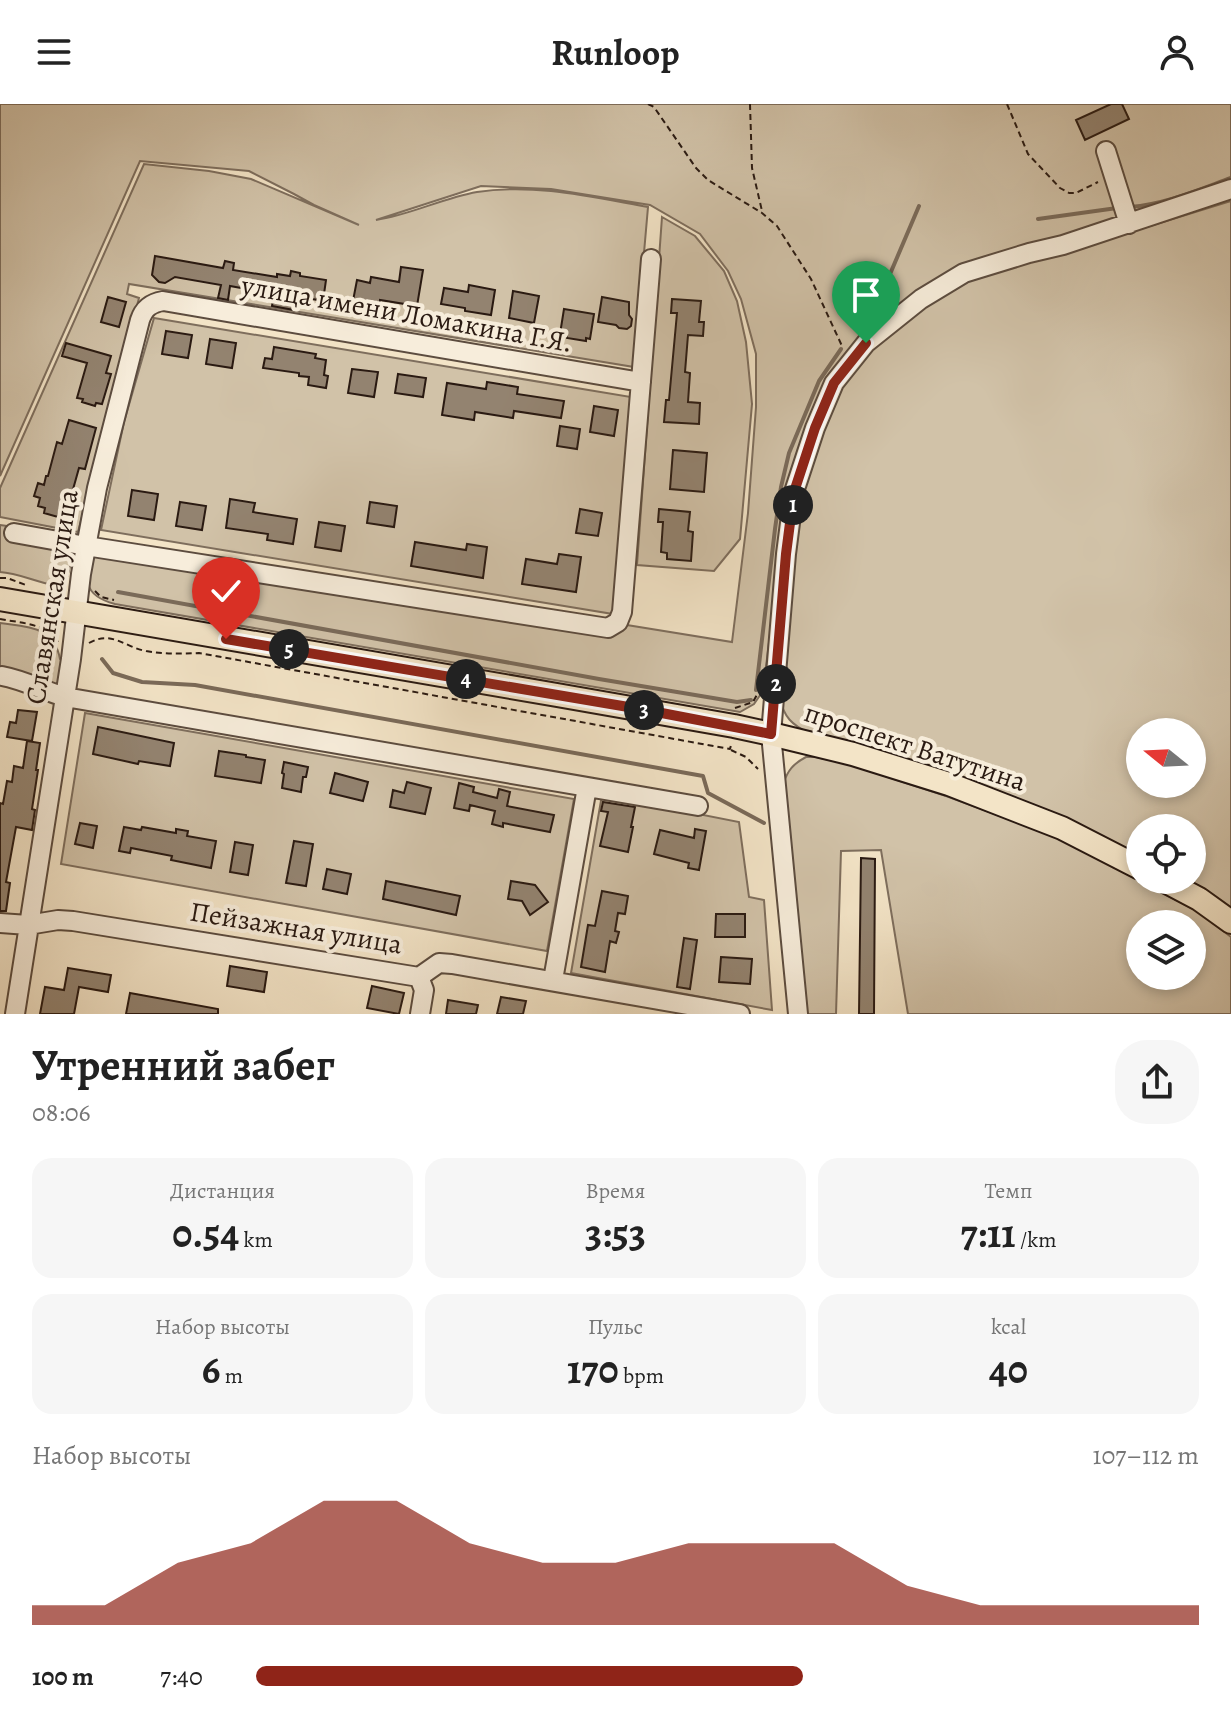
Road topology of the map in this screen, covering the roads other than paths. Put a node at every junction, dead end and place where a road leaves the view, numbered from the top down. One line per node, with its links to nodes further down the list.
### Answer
1 (1106, 151): 3 (street)
2 (1231, 189): 3 (street)
3 (1129, 224): 13 (street)
4 (651, 259): 6 (street)
5 (163, 301): 6 (street, улица имени Ломакина Г.Я.); 8 (street, Славянская улица)
6 (641, 382): 8 (street)
7 (14, 533): 8 (street)
8 (86, 546): 10 (street, Славянская улица)
9 (0, 599): 10 (main road, проспект Ватутина)
10 (77, 613): 12 (street, Славянская улица); 13 (main road, проспект Ватутина)
11 (2, 676): 12 (street)
12 (65, 697): 14 (street); 20 (street, Славянская улица)
13 (771, 734): 16 (main road, проспект Ватутина); 26 (street)
14 (587, 787): 15 (street); 22 (street)
15 (698, 806)
16 (1126, 861)
17 (1190, 894): 18 (main road)
18 (1231, 922)
19 (0, 923): 20 (street, Пейзажная улица)
20 (28, 925): 21 (street, Пейзажная улица); 23 (street, Славянская улица)
21 (419, 977): 22 (street, Пейзажная улица); 24 (street)
22 (553, 980): 25 (street, Пейзажная улица)
23 (15, 1014)
24 (420, 1014)
25 (740, 1014)
26 (798, 1014)

